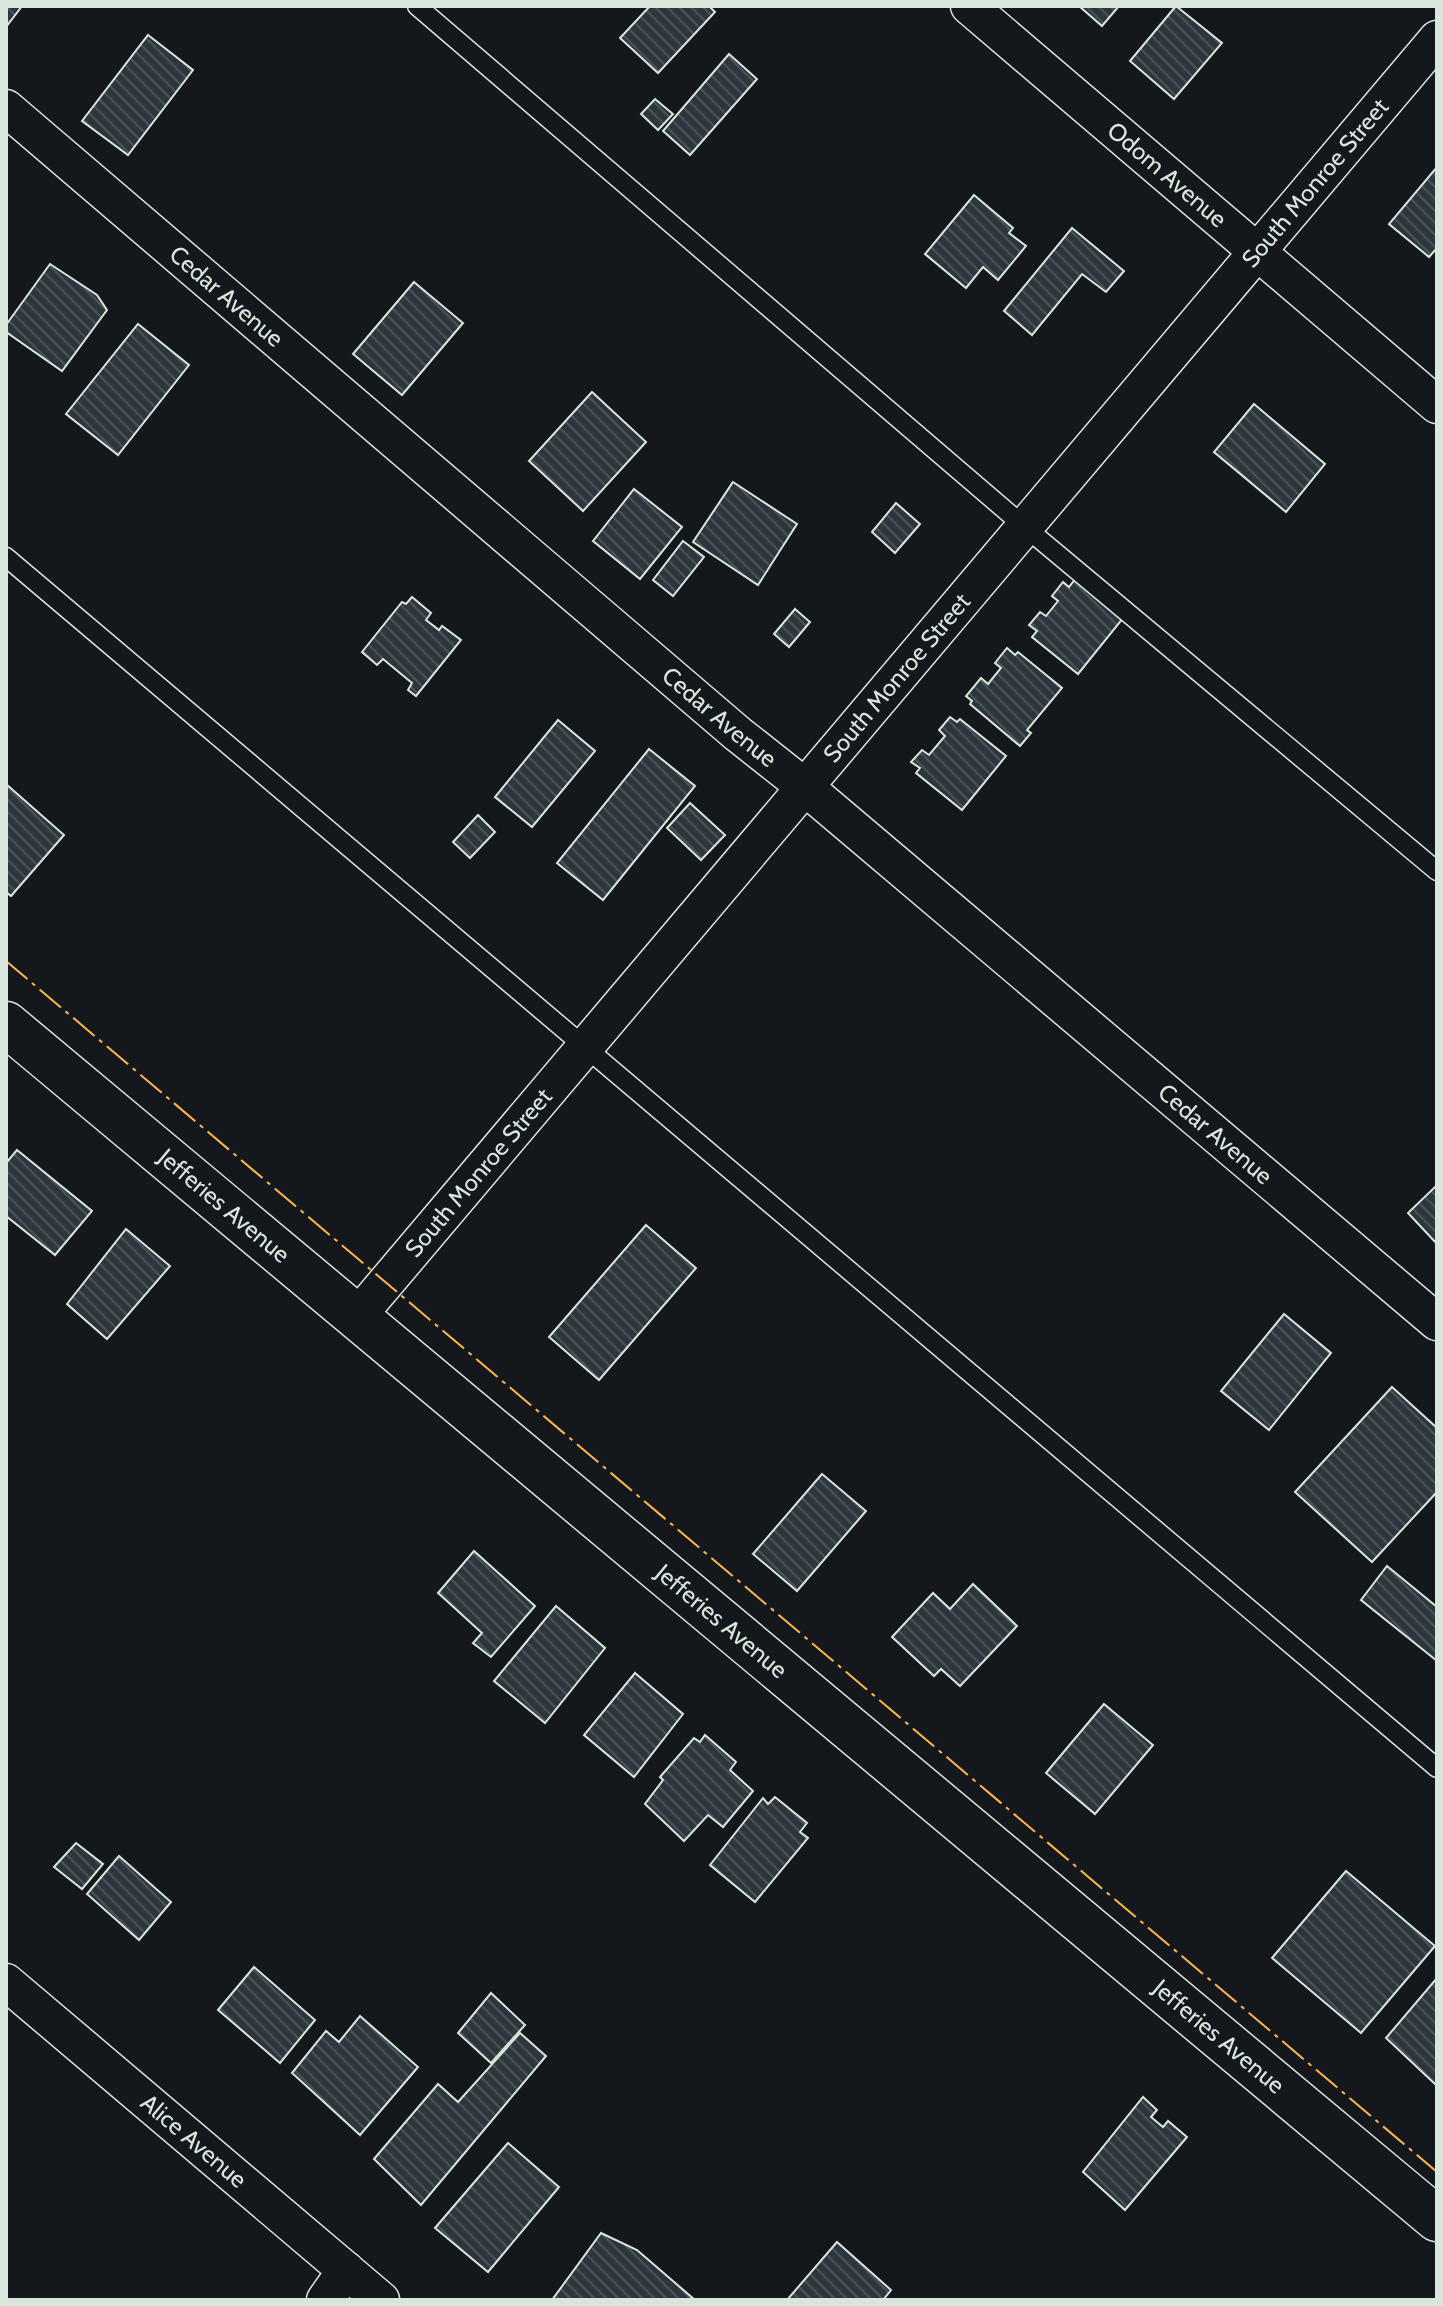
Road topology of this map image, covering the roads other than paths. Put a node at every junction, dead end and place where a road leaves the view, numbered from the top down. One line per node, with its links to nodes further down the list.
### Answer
1 (417, 6): 7 (lane)
2 (969, 6): 5 (street, Odom Avenue)
3 (1437, 39): 5 (street, South Monroe Street)
4 (6, 108): 9 (street, Cedar Avenue)
5 (1257, 252): 6 (street, Odom Avenue); 7 (street, South Monroe Street)
6 (1437, 405)
7 (1025, 527): 9 (street, South Monroe Street); 10 (lane)
8 (6, 557): 12 (lane)
9 (805, 787): 12 (street, South Monroe Street); 14 (street, Cedar Avenue)
10 (1437, 871)
11 (6, 1024): 13 (street, Jefferies Avenue)
12 (586, 1046): 13 (street, South Monroe Street); 15 (lane)
13 (356, 1318): 17 (street, Jefferies Avenue)
14 (1437, 1322)
15 (1437, 1768)
16 (6, 1982): 18 (street, Alice Avenue)
17 (1437, 2219)
18 (346, 2270): 19 (street); 20 (street, Alice Avenue)
19 (325, 2300)
20 (381, 2300)

